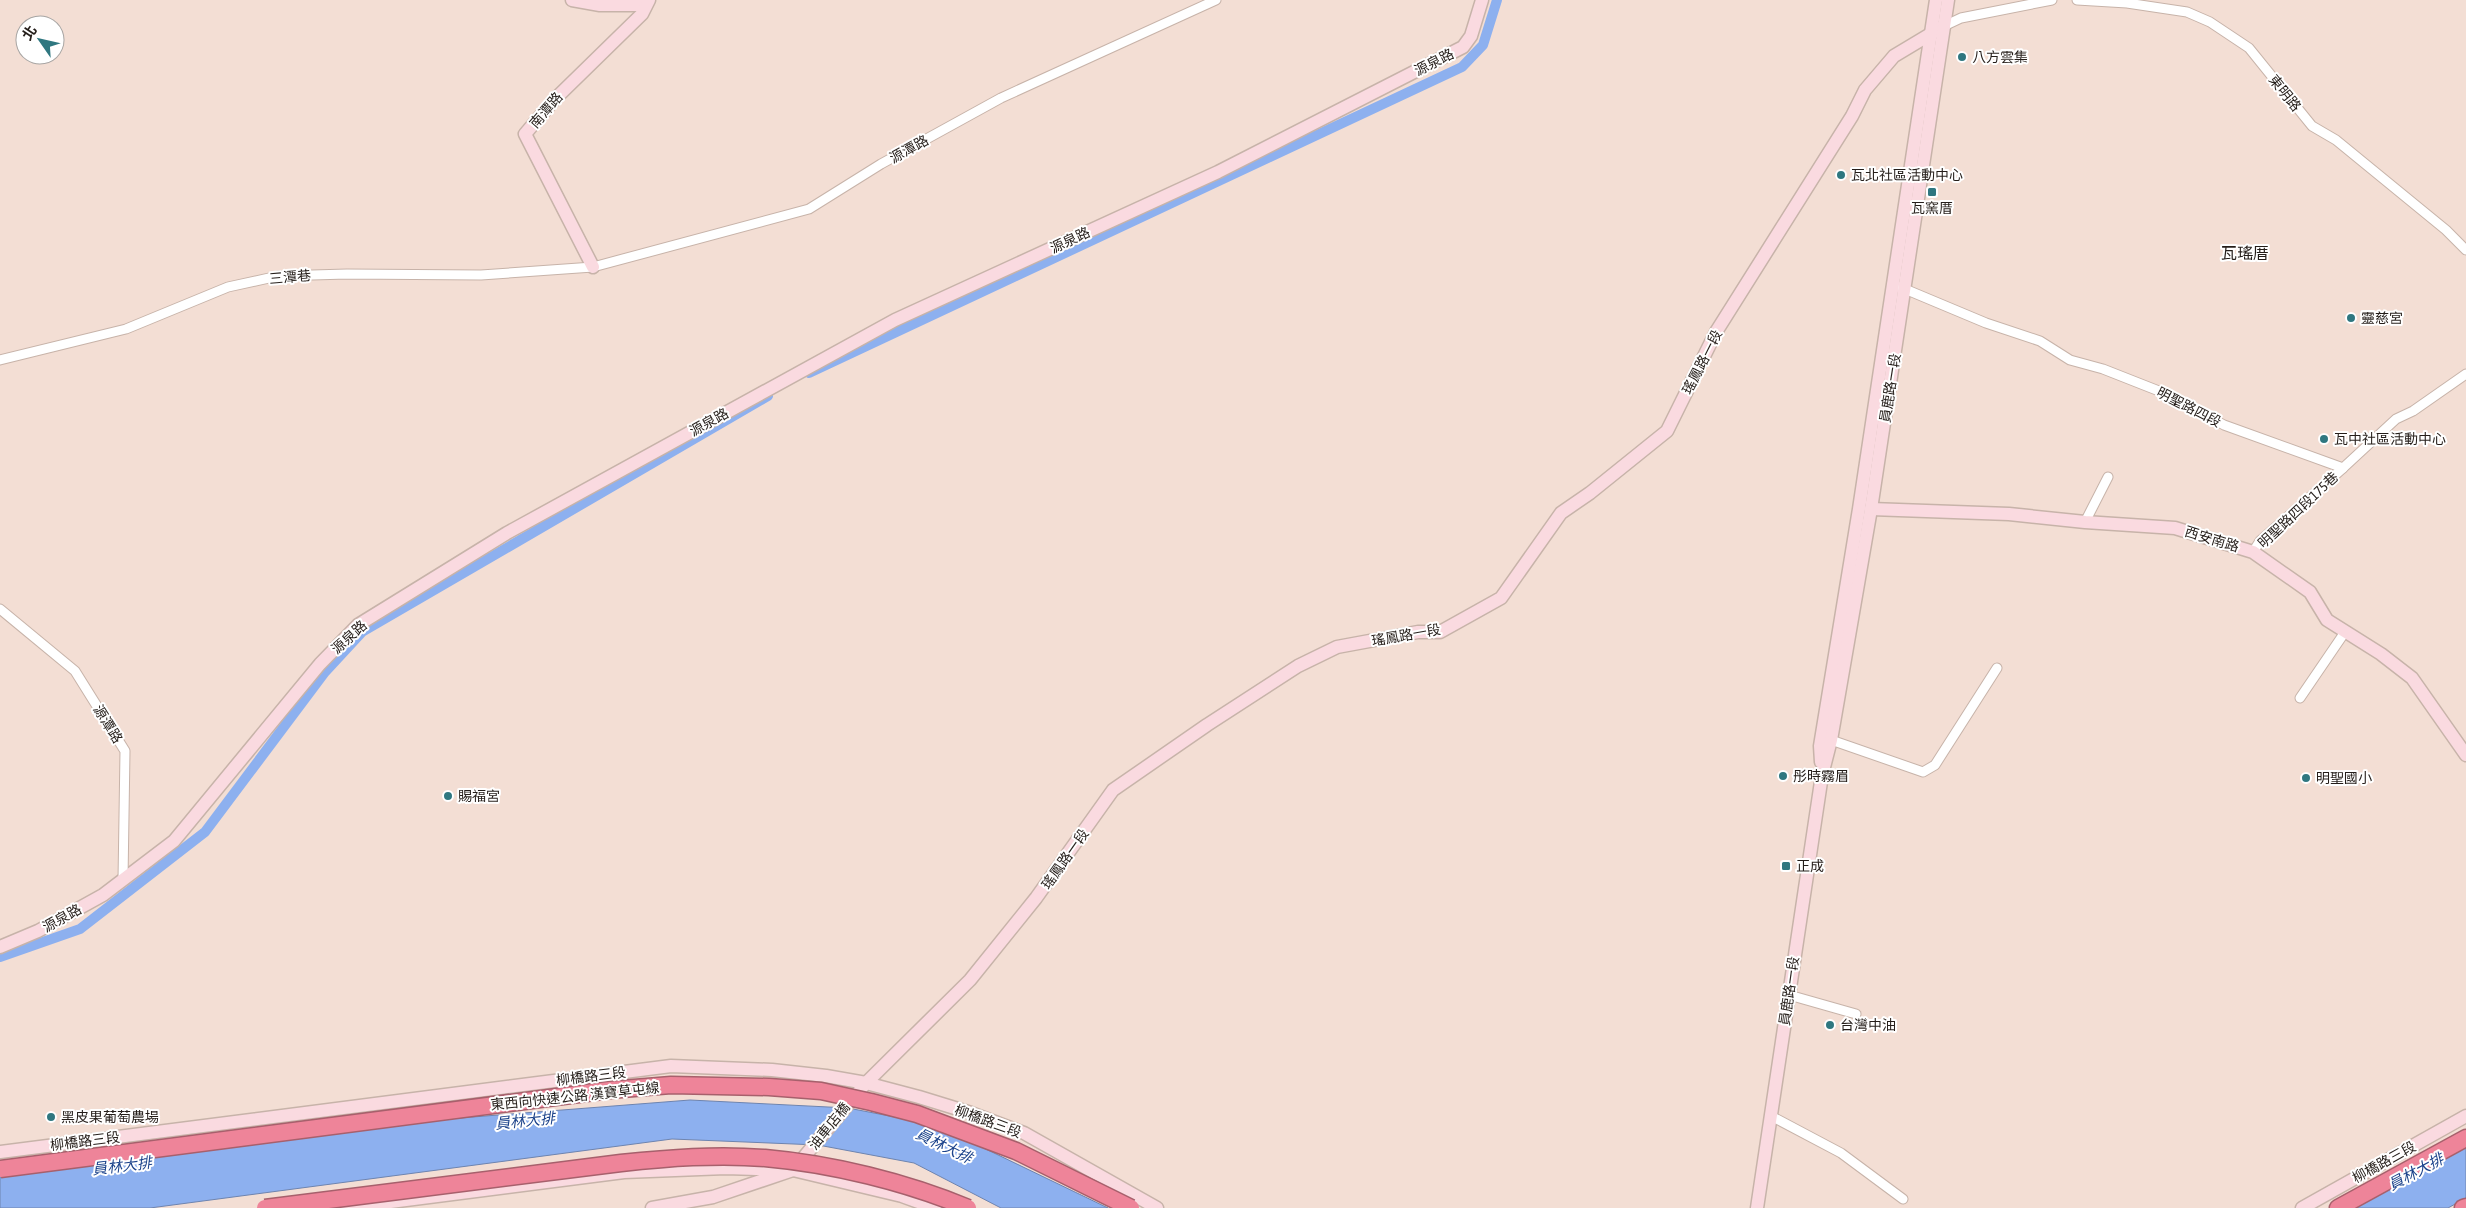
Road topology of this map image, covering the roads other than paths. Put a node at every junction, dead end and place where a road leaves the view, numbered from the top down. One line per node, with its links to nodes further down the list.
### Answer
1 (572, 0): 8 (street)
2 (1216, 0): 12 (street, 源潭路)
3 (1482, 0): 28 (street, 源泉路)
4 (1936, 0): 10 (street, 員鹿路一段)
5 (1948, 0): 9 (street, 員鹿路一段)
6 (2052, 0): 9 (street)
7 (2077, 0): 11 (street, 東明路)
8 (647, 3): 12 (street, 南潭路)
9 (1944, 26): 10 (street, 瑤鳳路一段); 13 (street, 員鹿路一段)
10 (1931, 35): 13 (street, 員鹿路一段); 32 (street, 瑤鳳路一段)
11 (2466, 250)
12 (593, 267): 14 (street, 三潭巷)
13 (1898, 286): 16 (street, 明聖路四段); 18 (street, 員鹿路一段); 27 (street, 員鹿路一段)
14 (0, 360)
15 (2466, 374): 16 (street)
16 (2343, 468): 20 (street, 明聖路四段175巷)
17 (2108, 477): 19 (street)
18 (1871, 509): 19 (street, 西安南路); 25 (street, 員鹿路一段)
19 (2085, 522): 20 (street, 西安南路)
20 (2253, 552): 22 (street, 西安南路)
21 (0, 609): 28 (street, 源潭路)
22 (2345, 632): 24 (street); 26 (street, 西安南路)
23 (1997, 668): 25 (street)
24 (2300, 698)
25 (1831, 740): 27 (street, 員鹿路一段)
26 (2466, 755)
27 (1822, 775): 30 (street, 員鹿路一段)
28 (123, 880): 29 (street, 源泉路)
29 (0, 947)
30 (1789, 995): 31 (street); 33 (street, 員鹿路一段)
31 (1856, 1014)
32 (866, 1083): 37 (street, 柳橋路三段); 40 (street, 油車店橋); 48 (street, 柳橋路三段)
33 (1771, 1116): 41 (street); 49 (street, 員鹿路一段)
34 (2466, 1116): 50 (street, 柳橋路三段)
35 (2466, 1129): 38 (highway)
36 (2466, 1138): 38 (highway)
37 (0, 1152)
38 (2441, 1152): 51 (highway)
39 (0, 1169): 47 (highway, 東西向快速公路 漢寶草屯線, bridge)
40 (793, 1170): 43 (street); 44 (street); 45 (street)
41 (1903, 1199)
42 (265, 1208): 46 (highway, bridge)
43 (344, 1208)
44 (652, 1208)
45 (935, 1208)
46 (968, 1208)
47 (1131, 1208)
48 (1157, 1208)
49 (1757, 1208)
50 (2302, 1208)
51 (2338, 1208)

